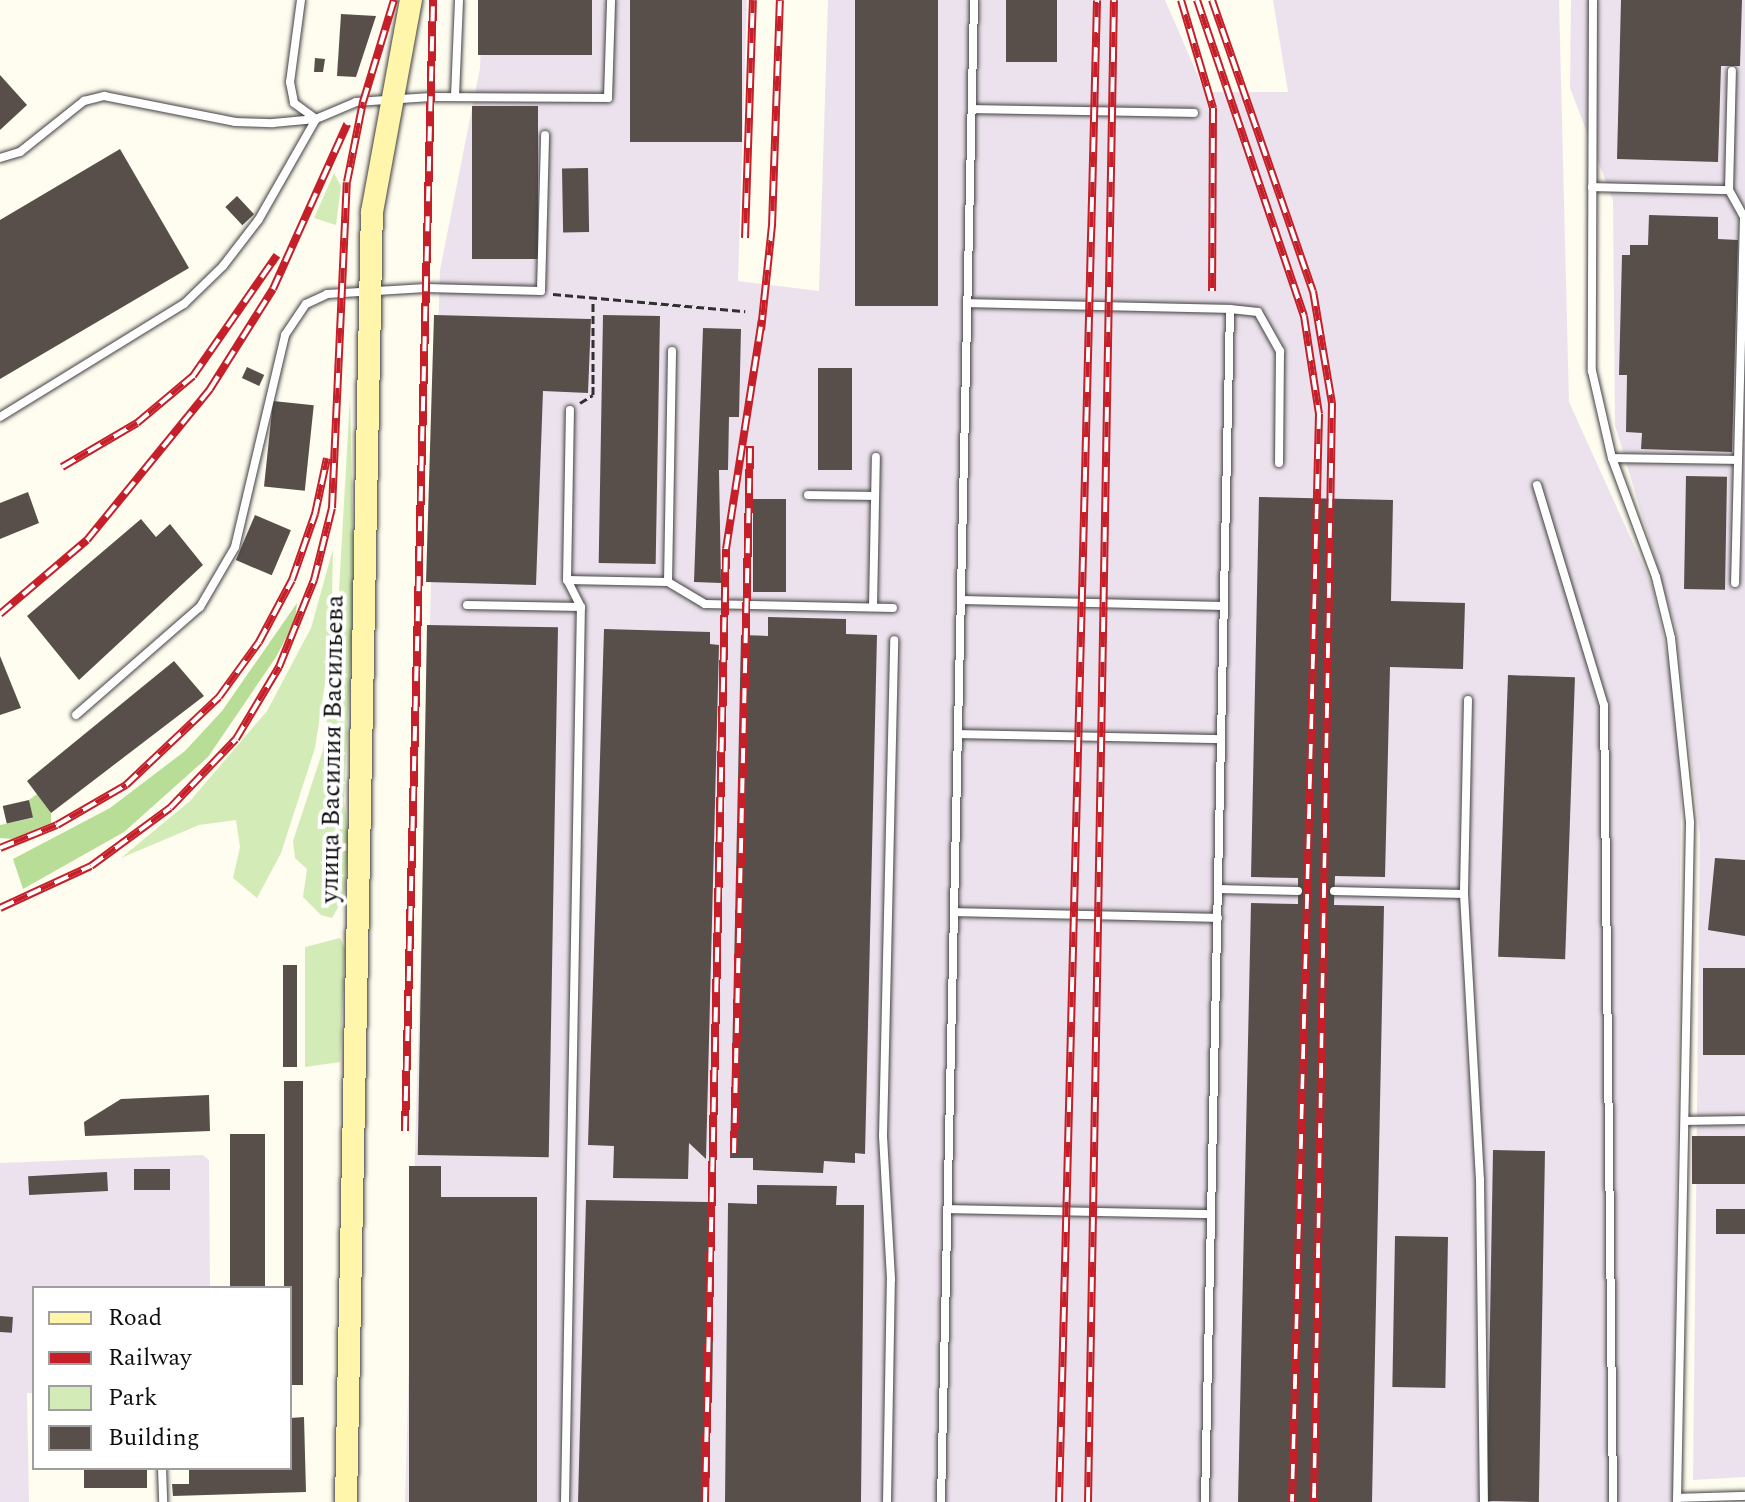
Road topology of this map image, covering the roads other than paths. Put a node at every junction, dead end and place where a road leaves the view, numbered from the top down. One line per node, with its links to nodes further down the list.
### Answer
1 (301, 0): 12 (lane)
2 (411, 0): 9 (main road, улица Василия Васильева)
3 (459, 0): 8 (lane)
4 (611, 0): 8 (lane)
5 (974, 0): 10 (lane)
6 (1593, 0): 15 (lane)
7 (1732, 71): 16 (lane)
8 (455, 96): 9 (lane)
9 (389, 100): 12 (lane); 17 (main road, улица Василия Васильева)
10 (972, 109): 11 (lane); 18 (lane)
11 (1194, 113)
12 (316, 119): 14 (lane); 22 (lane)
13 (545, 135): 17 (lane)
14 (0, 158)
15 (1592, 187): 16 (lane); 24 (lane)
16 (1729, 190): 25 (lane)
17 (370, 292): 41 (lane); 58 (main road, улица Василия Васильева)
18 (967, 303): 19 (lane); 33 (lane)
19 (1230, 309): 26 (lane); 35 (lane)
20 (672, 351): 31 (lane)
21 (570, 410): 30 (lane)
22 (0, 417)
23 (876, 457): 29 (lane)
24 (1612, 458): 25 (lane); 51 (lane)
25 (1738, 460): 32 (lane)
26 (1279, 463)
27 (1537, 485): 64 (lane)
28 (808, 495): 29 (lane)
29 (875, 496): 37 (lane)
30 (567, 580): 31 (lane); 36 (lane)
31 (668, 582): 37 (lane)
32 (1735, 583)
33 (961, 600): 35 (lane); 42 (lane)
34 (467, 605): 36 (lane)
35 (1224, 606): 43 (lane)
36 (581, 607): 59 (lane)
37 (873, 607): 38 (lane)
38 (893, 608)
39 (894, 640): 60 (lane)
40 (1468, 700): 47 (lane)
41 (76, 715)
42 (958, 734): 43 (lane); 48 (lane)
43 (1221, 739): 44 (lane)
44 (1218, 889): 45 (lane); 49 (lane)
45 (1298, 891)
46 (1334, 891): 47 (lane)
47 (1464, 894): 63 (lane)
48 (954, 912): 49 (lane); 52 (lane)
49 (1218, 918): 53 (lane)
50 (1745, 1120): 51 (lane)
51 (1685, 1121): 56 (lane)
52 (947, 1209): 53 (lane); 61 (lane)
53 (1211, 1214): 62 (lane)
54 (162, 1470): 57 (lane)
55 (1745, 1496): 56 (lane)
56 (1677, 1500)
57 (163, 1502)
58 (346, 1502)
59 (565, 1502)
60 (887, 1502)
61 (941, 1502)
62 (1205, 1502)
63 (1484, 1502)
64 (1613, 1502)

